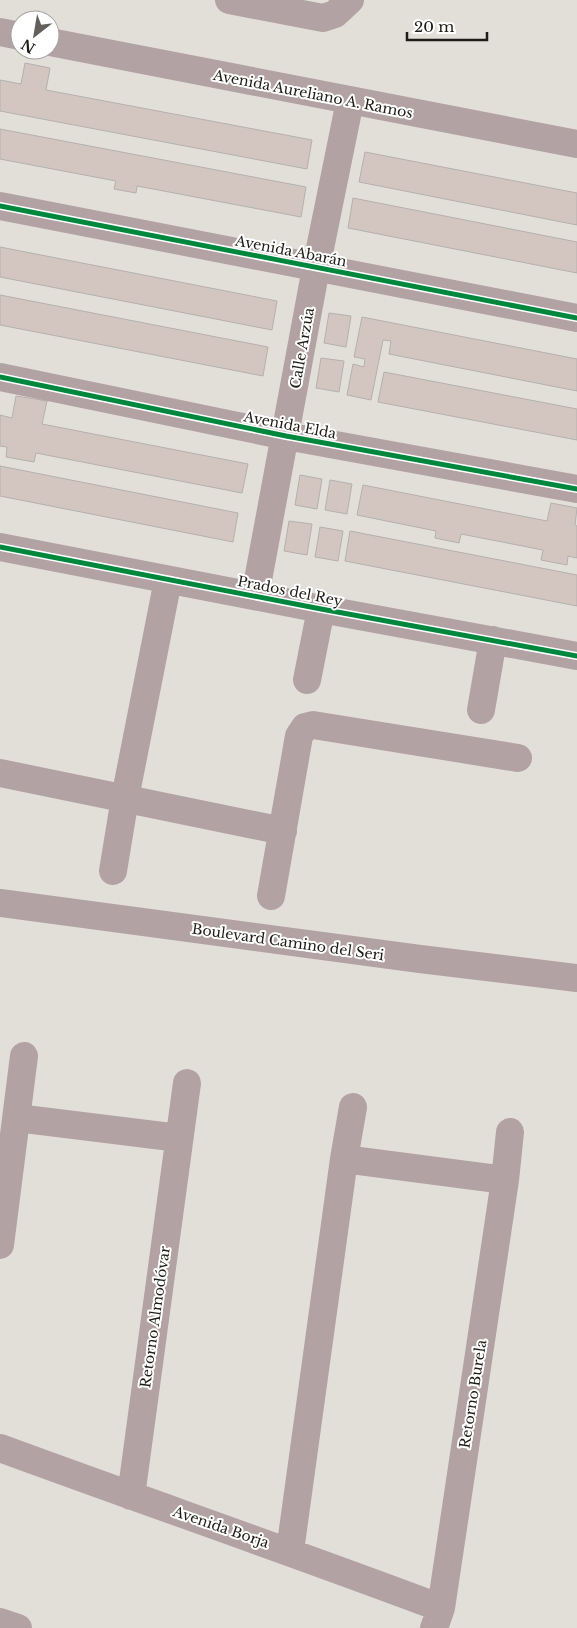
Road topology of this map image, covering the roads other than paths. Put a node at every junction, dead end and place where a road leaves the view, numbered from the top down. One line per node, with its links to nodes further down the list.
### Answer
1 (229, 0): 2 (street)
2 (350, 0)
3 (60, 44): 4 (street, Avenida Aureliano A. Ramos)
4 (350, 101): 5 (street, Avenida Aureliano A. Ramos); 7 (street, Calle Arzúa)
5 (577, 144)
6 (0, 206): 7 (street, Avenida Abarán)
7 (316, 268): 8 (street, Avenida Abarán); 10 (street, Calle Arzúa)
8 (577, 318)
9 (0, 377): 10 (street, Avenida Elda)
10 (286, 436): 11 (street, Avenida Elda); 14 (street, Calle Arzúa)
11 (577, 489)
12 (1, 555): 13 (street, Prados del Rey)
13 (168, 580): 14 (street, Prados del Rey); 22 (street)
14 (255, 596): 15 (street, Prados del Rey)
15 (321, 609): 16 (street, Prados del Rey); 18 (street)
16 (493, 640): 17 (street, Prados del Rey); 19 (street)
17 (577, 656)
18 (306, 680)
19 (481, 710)
20 (518, 758): 23 (street)
21 (0, 773): 22 (street)
22 (125, 798): 23 (street); 24 (street)
23 (283, 830): 25 (street)
24 (113, 871)
25 (271, 896)
26 (0, 904): 27 (street, Boulevard Camino del Seri)
27 (577, 978)
28 (24, 1056): 31 (street)
29 (187, 1083): 33 (street, Retorno Almodóvar)
30 (353, 1107): 34 (street)
31 (17, 1118): 33 (street); 36 (street)
32 (510, 1132): 35 (street, Retorno Burela)
33 (179, 1138): 38 (street, Retorno Almodóvar)
34 (344, 1159): 35 (street); 39 (street)
35 (505, 1180): 40 (street, Retorno Burela)
36 (0, 1245)
37 (0, 1448): 38 (street, Avenida Borja)
38 (131, 1496): 39 (street, Avenida Borja)
39 (290, 1551): 40 (street, Avenida Borja)
40 (438, 1618)
41 (0, 1622): 42 (street)
42 (18, 1628)

